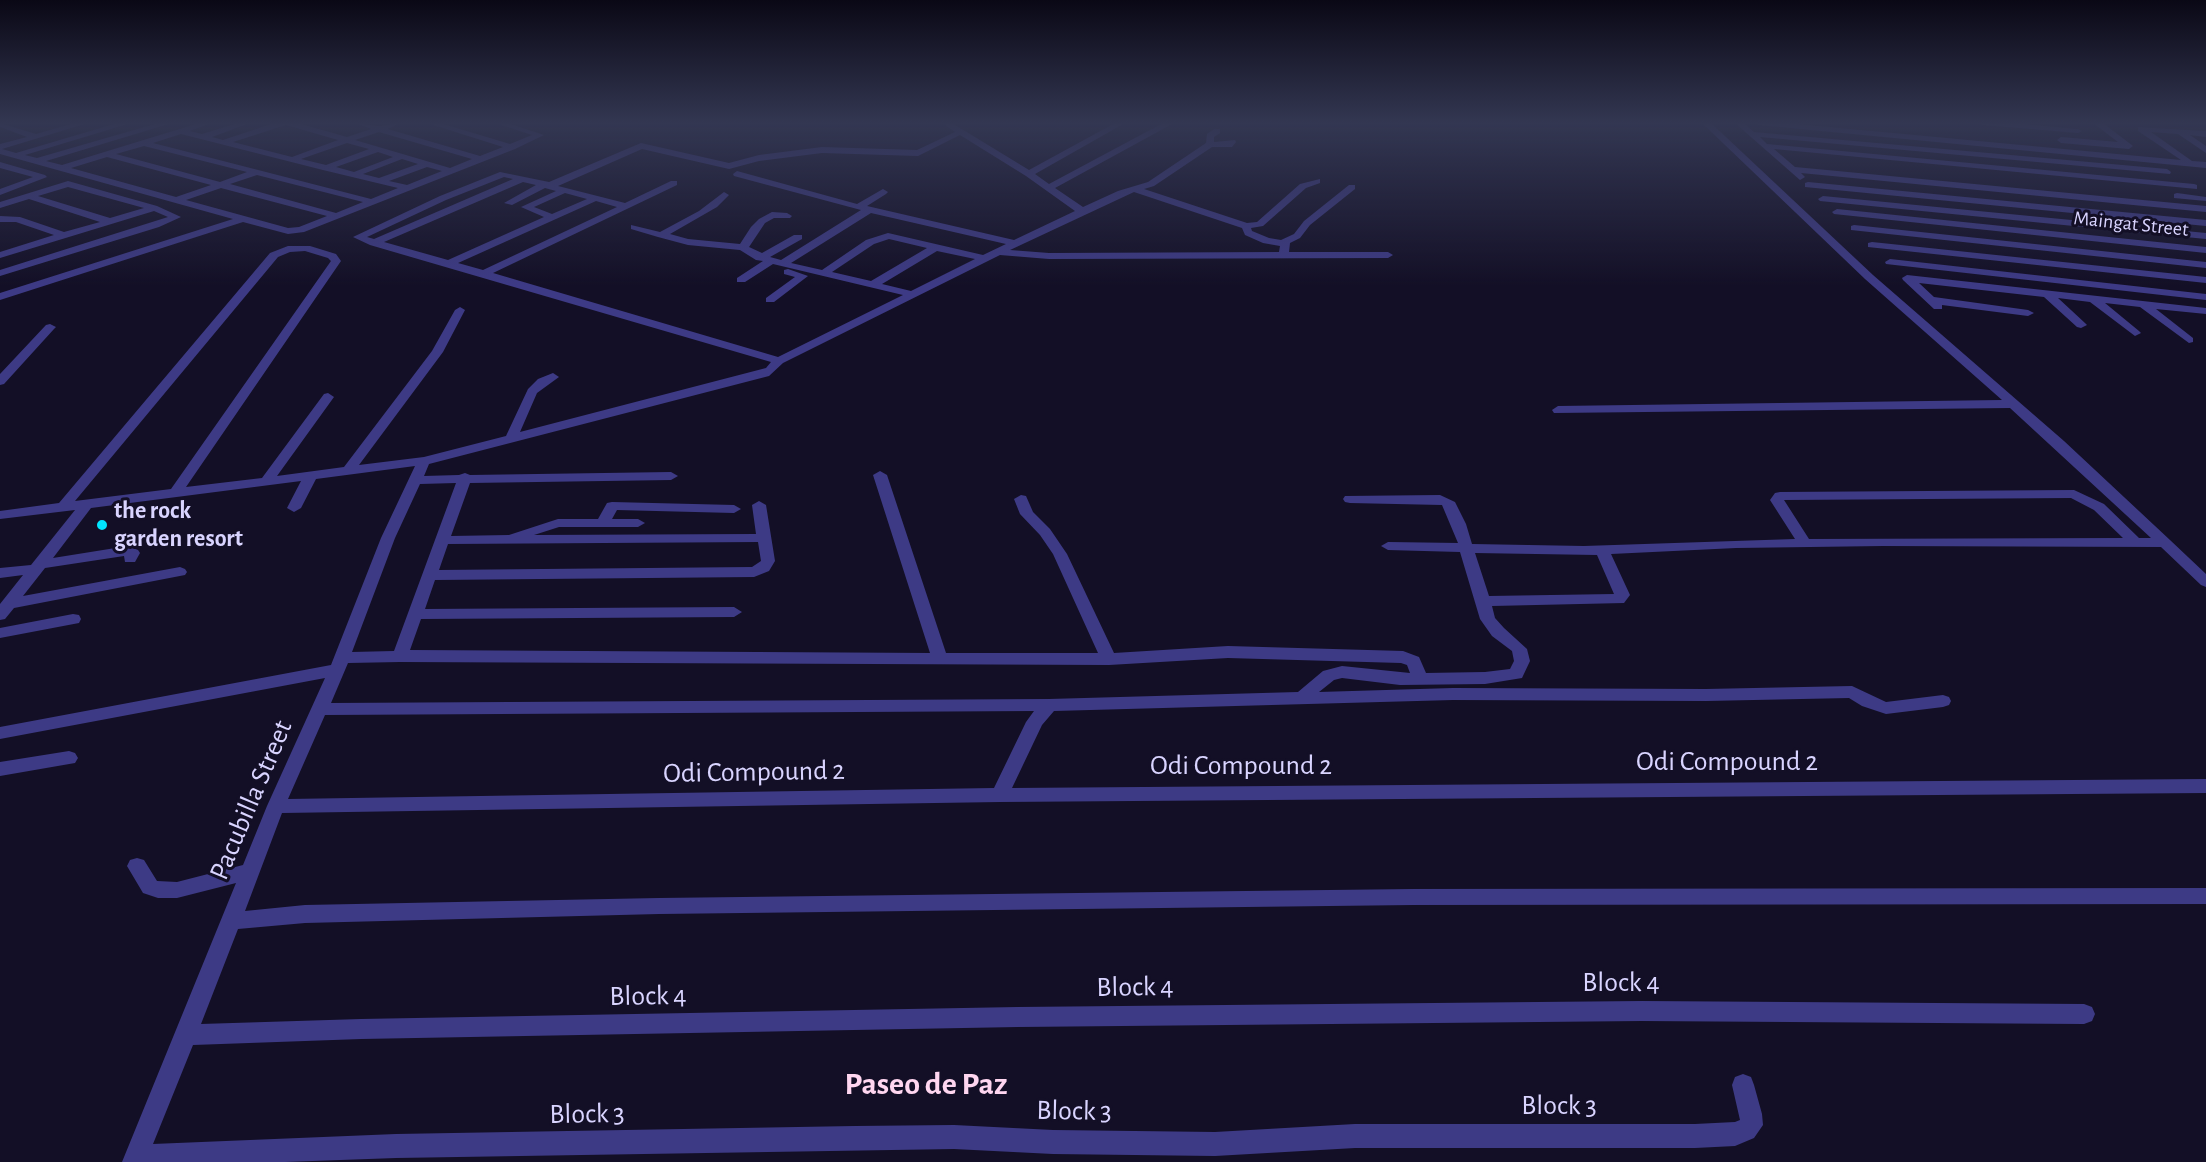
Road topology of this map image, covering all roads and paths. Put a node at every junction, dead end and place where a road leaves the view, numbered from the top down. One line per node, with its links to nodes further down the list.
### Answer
1 (41, 177): 35 (street)
2 (99, 177): 42 (street)
3 (190, 177): 27 (street)
4 (241, 177): 27 (street)
5 (276, 177): 43 (street)
6 (370, 177): 23 (street)
7 (390, 177): 23 (street)
8 (436, 177): 32 (street)
9 (494, 177): 52 (street)
10 (518, 177): 22 (street)
11 (567, 177): 28 (street)
12 (749, 177): 48 (street)
13 (1034, 177): 29 (street)
14 (1067, 177): 29 (street)
15 (1161, 177): 34 (street)
16 (1763, 177): 113 (street)
17 (1801, 177): 26 (street)
18 (1870, 177): 49 (street)
19 (1985, 177): 39 (street)
20 (2092, 177): 31 (street)
21 (2176, 177): 31 (street)
22 (524, 178): 28 (street); 59 (street)
23 (382, 180): 32 (street)
24 (1317, 181): 63 (street)
25 (674, 183): 46 (street)
26 (1808, 184): 41 (street); 61 (street)
27 (218, 185): 42 (street); 54 (street)
28 (549, 185): 33 (street); 44 (street)
29 (1049, 187): 50 (street)
30 (1352, 187): 75 (street)
31 (2194, 187): 39 (street)
32 (408, 188): 43 (street)
33 (566, 189): 40 (street); 56 (street)
34 (1134, 189): 50 (street); 63 (street)
35 (0, 192)
36 (883, 192): 48 (street)
37 (724, 195): 66 (street)
38 (28, 196): 45 (street); 47 (street); 60 (street)
39 (2205, 197)
40 (596, 198): 46 (street); 56 (street)
41 (1823, 199): 51 (street); 68 (street)
42 (177, 200): 57 (street)
43 (372, 202): 54 (street)
44 (509, 203)
45 (0, 205)
46 (625, 207): 87 (street)
47 (154, 208): 60 (street); 86 (street)
48 (865, 208): 62 (street); 84 (street)
49 (2206, 209)
50 (1082, 212): 71 (street)
51 (1837, 212): 65 (street); 76 (street, Maingat Street)
52 (404, 215): 59 (street); 70 (street)
53 (953, 215): 62 (street)
54 (337, 216): 57 (street)
55 (787, 216): 74 (street)
56 (552, 217): 83 (street)
57 (245, 218): 96 (street)
58 (0, 219): 67 (street)
59 (425, 221): 70 (street)
60 (111, 222): 67 (street)
61 (2206, 223)
62 (934, 224): 71 (street)
63 (1246, 226): 75 (street)
64 (634, 227): 66 (street)
65 (1854, 228): 72 (street); 85 (street)
66 (661, 235): 74 (street)
67 (65, 236): 78 (street)
68 (2206, 236)
69 (798, 237): 80 (street)
70 (374, 243): 83 (street)
71 (1018, 244): 77 (street)
72 (1872, 244): 82 (street); 91 (street)
73 (936, 247): 81 (street); 88 (street); 92 (street)
74 (742, 248): 80 (street)
75 (1284, 250): 77 (street); 79 (street)
76 (2206, 250)
77 (1001, 252): 81 (street)
78 (0, 255)
79 (1388, 255)
80 (765, 259): 84 (street); 89 (street)
81 (986, 259): 95 (street)
82 (1890, 262): 90 (street); 97 (street)
83 (449, 263): 87 (street)
84 (788, 265): 88 (street); 99 (street)
85 (2206, 265)
86 (0, 273)
87 (483, 274): 109 (street)
88 (823, 274): 92 (street)
89 (741, 279)
90 (1908, 279): 93 (street); 93 (street)
91 (2206, 280)
92 (874, 284): 95 (street)
93 (2000, 289): 94 (street)
94 (2046, 293): 98 (street); 105 (street)
95 (915, 295): 109 (street)
96 (0, 297)
97 (2206, 297)
98 (2093, 298): 100 (street); 107 (street)
99 (770, 300)
100 (2143, 304): 102 (street); 108 (street)
101 (460, 310): 117 (street)
102 (2190, 310): 103 (street); 104 (street)
103 (2206, 312)
104 (2206, 322)
105 (2081, 325)
106 (50, 327): 111 (street)
107 (2135, 333)
108 (2189, 340)
109 (779, 361): 115 (street)
110 (554, 377): 115 (street)
111 (0, 381)
112 (328, 397): 123 (street)
113 (2013, 404): 114 (street); 140 (street)
114 (1558, 410)
115 (511, 439): 116 (street)
116 (424, 461): 117 (street); 122 (street, Pacubilla Street)
117 (347, 472): 120 (street)
118 (880, 475): 157 (street)
119 (671, 476): 121 (street)
120 (310, 477): 123 (street); 130 (street)
121 (465, 477): 122 (street); 136 (street)
122 (416, 480): 159 (street, Pacubilla Street)
123 (265, 483): 124 (street)
124 (175, 493): 127 (street); 129 (street)
125 (1021, 499): 158 (street)
126 (1350, 499): 142 (street)
127 (87, 504): 129 (street); 145 (street)
128 (759, 505): 135 (street)
129 (63, 507): 132 (street)
130 (294, 508)
131 (734, 509): 133 (street)
132 (0, 515)
133 (603, 522): 134 (street); 137 (street)
134 (638, 523)
135 (765, 538): 137 (street); 148 (street)
136 (443, 540): 137 (street); 148 (street)
137 (505, 540)
138 (2134, 541): 139 (street); 139 (street); 140 (street)
139 (1805, 543): 143 (street)
140 (2165, 543): 149 (street)
141 (1388, 546): 142 (street)
142 (1467, 550): 143 (street); 150 (street)
143 (1602, 550): 150 (street)
144 (130, 559): 145 (street)
145 (39, 566): 147 (street); 151 (street)
146 (180, 572): 151 (street)
147 (0, 573)
148 (431, 575): 153 (street)
149 (2206, 582)
150 (1482, 601): 161 (street)
151 (4, 609)
152 (734, 612): 153 (street)
153 (417, 614): 156 (street)
154 (73, 620): 155 (street)
155 (0, 633)
156 (400, 656): 157 (street); 159 (street)
157 (939, 658): 158 (street)
158 (1109, 658): 161 (street)
159 (339, 664): 166 (street, Pacubilla Street); 167 (street)
160 (1400, 679): 161 (street); 162 (street); 163 (street)
161 (1421, 679)
162 (1380, 696): 163 (street); 164 (street)
163 (1304, 697): 165 (street)
164 (1943, 701)
165 (1049, 705): 166 (street); 171 (street)
166 (320, 709): 172 (street, Pacubilla Street)
167 (0, 733)
168 (69, 758): 169 (street)
169 (0, 770)
170 (2206, 786): 171 (street, Odi Compound 2)
171 (1000, 795): 172 (street, Odi Compound 2)
172 (276, 806): 174 (street, Pacubilla Street)
173 (137, 866): 174 (street)
174 (250, 871): 176 (street, Pacubilla Street)
175 (2206, 896): 176 (street)
176 (232, 921): 178 (street, Pacubilla Street)
177 (2084, 1014): 178 (street, Block 4)
178 (186, 1035): 180 (street, Pacubilla Street)
179 (1743, 1085): 180 (street, Block 3)
180 (135, 1159)

